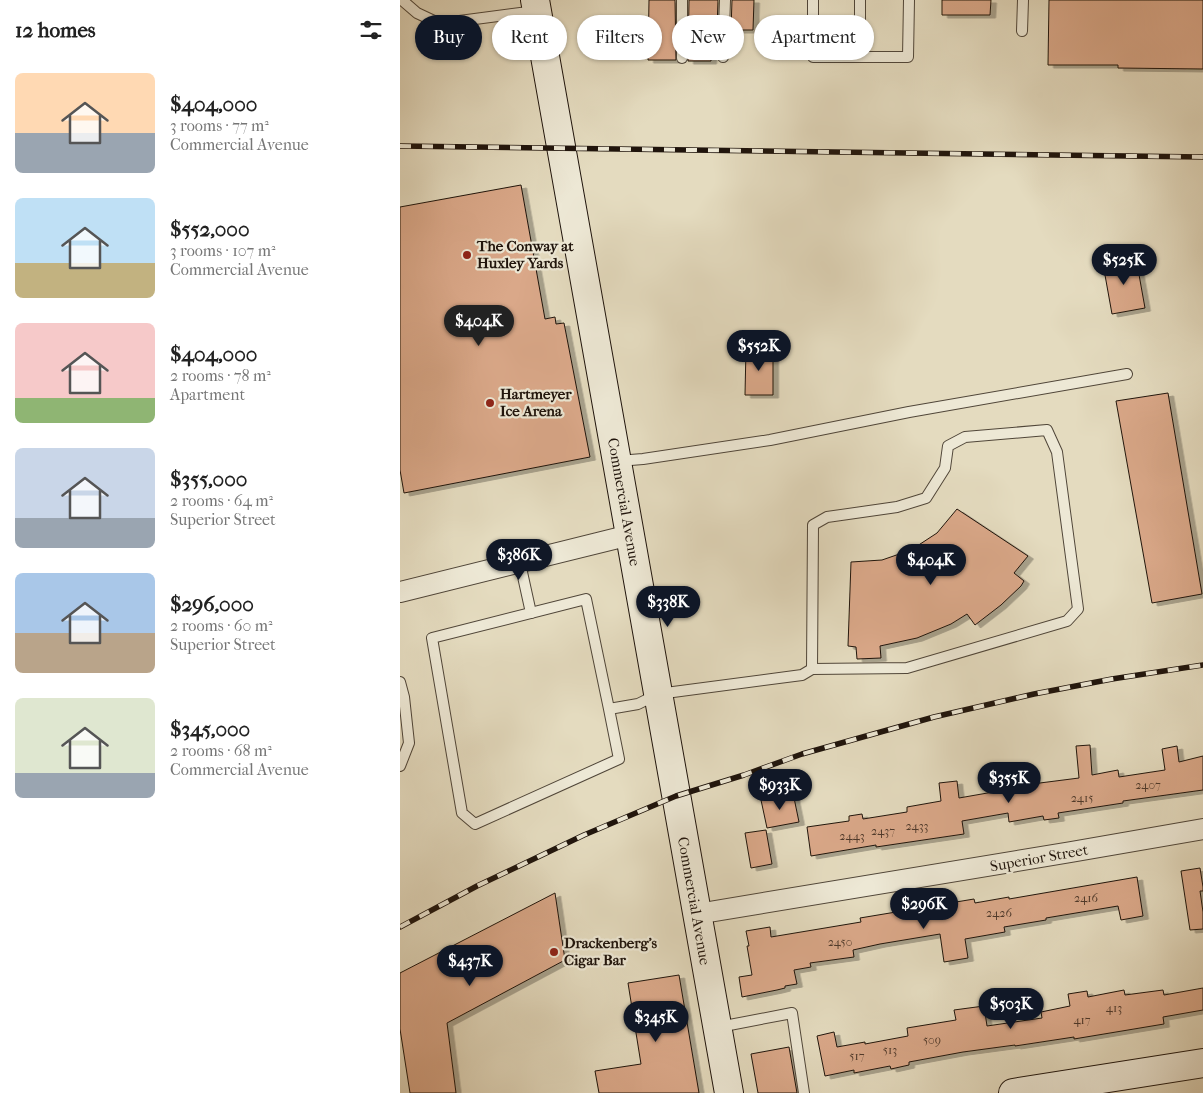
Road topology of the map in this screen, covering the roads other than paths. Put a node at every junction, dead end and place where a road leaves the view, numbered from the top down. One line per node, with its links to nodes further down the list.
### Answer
1 (402, 0): 8 (lane)
2 (682, 0): 9 (lane)
3 (725, 0): 10 (lane)
4 (813, 0): 11 (lane)
5 (860, 0): 12 (lane)
6 (909, 0): 14 (lane)
7 (1023, 0): 13 (lane)
8 (536, 5): 16 (street, Commercial Avenue)
9 (682, 15)
10 (724, 15)
11 (813, 15)
12 (860, 15)
13 (1022, 31)
14 (874, 58)
15 (1127, 374): 16 (lane)
16 (617, 461): 17 (street, Commercial Avenue)
17 (630, 535): 18 (street); 23 (street, Commercial Avenue)
18 (520, 562): 19 (street); 20 (lane)
19 (400, 592)
20 (530, 613): 24 (lane); 24 (lane)
21 (812, 669): 21 (lane); 23 (lane)
22 (400, 682): 25 (lane)
23 (658, 694): 24 (lane); 27 (street, Commercial Avenue)
24 (609, 709)
25 (400, 766)
26 (1203, 828): 27 (street, Superior Street)
27 (697, 914): 28 (street, Commercial Avenue)
28 (717, 1027): 30 (street, Commercial Avenue); 31 (lane)
29 (1203, 1063): 32 (street)
30 (728, 1093)
31 (804, 1093)
32 (1013, 1093)

